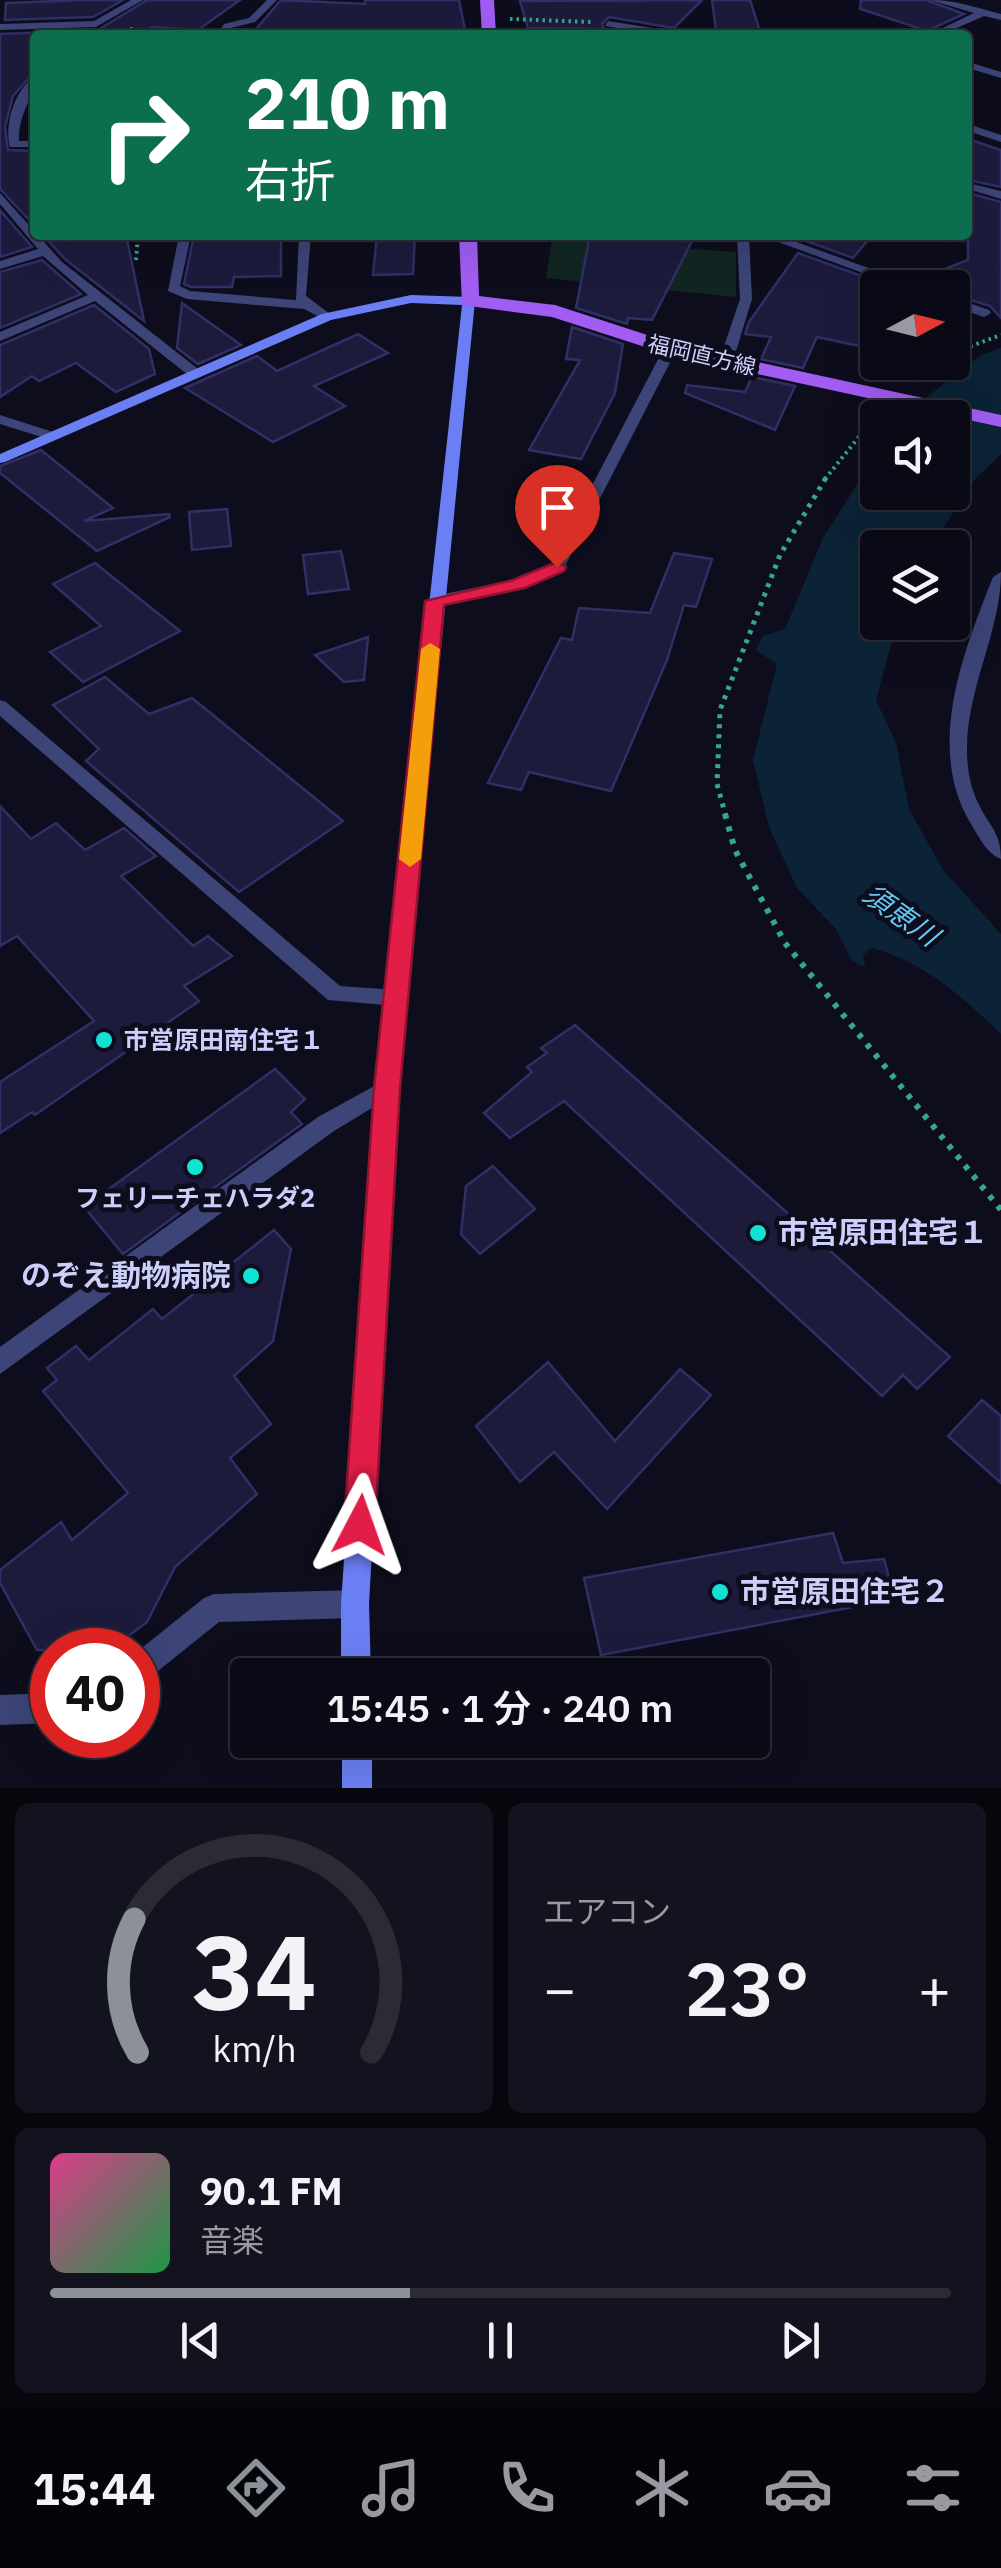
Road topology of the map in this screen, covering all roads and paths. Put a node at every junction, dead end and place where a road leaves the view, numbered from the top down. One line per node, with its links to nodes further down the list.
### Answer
1 (138, 0): 7 (street)
2 (272, 0): 14 (street)
3 (488, 0): 11 (main road)
4 (936, 0): 5 (street)
5 (984, 12): 6 (street); 16 (street)
6 (1001, 17)
7 (96, 24): 9 (street); 13 (path)
8 (608, 24): 11 (path); 15 (street)
9 (80, 25): 10 (street); 12 (street)
10 (0, 27)
11 (489, 27)
12 (75, 30)
13 (144, 30)
14 (225, 30)
15 (646, 30)
16 (944, 30)
17 (972, 66): 18 (street)
18 (1001, 75)
19 (30, 85): 23 (street)
20 (972, 129): 21 (street)
21 (1001, 140)
22 (30, 144): 23 (street)
23 (14, 145): 24 (street)
24 (0, 146)
25 (972, 187): 26 (street)
26 (1001, 195)
27 (2, 204): 28 (street)
28 (30, 235)
29 (35, 240): 36 (street)
30 (138, 240): 37 (path)
31 (184, 240): 42 (street)
32 (305, 240): 42 (street)
33 (468, 240): 41 (main road)
34 (743, 240): 50 (street)
35 (779, 240): 39 (street)
36 (45, 251): 38 (street); 40 (street)
37 (136, 260)
38 (0, 265)
39 (866, 270)
40 (94, 297): 47 (street); 51 (street)
41 (469, 302): 45 (street); 49 (main road, 福岡直方線); 60 (street)
42 (307, 305): 45 (street)
43 (970, 308): 44 (street)
44 (984, 313)
45 (327, 318): 51 (street)
46 (1001, 335): 48 (path)
47 (0, 337)
48 (970, 346)
49 (670, 350): 50 (main road, 福岡直方線); 60 (street)
50 (726, 360): 52 (main road, 福岡直方線)
51 (193, 372): 56 (street)
52 (894, 400)
53 (970, 415): 55 (main road, 福岡直方線)
54 (0, 418): 56 (street)
55 (1001, 421)
56 (52, 436): 58 (street)
57 (860, 436): 65 (path)
58 (0, 459)
59 (1001, 577): 62 (street)
60 (435, 601): 63 (street)
61 (0, 706): 63 (street)
62 (1001, 852)
63 (397, 998): 64 (street)
64 (387, 1088): 66 (street); 67 (street)
65 (1001, 1210)
66 (0, 1362)
67 (355, 1604): 68 (street); 69 (street)
68 (160, 1651)
69 (356, 1658)
70 (30, 1709): 71 (street)
71 (0, 1710)
72 (357, 1758): 73 (street)
73 (357, 1788)

